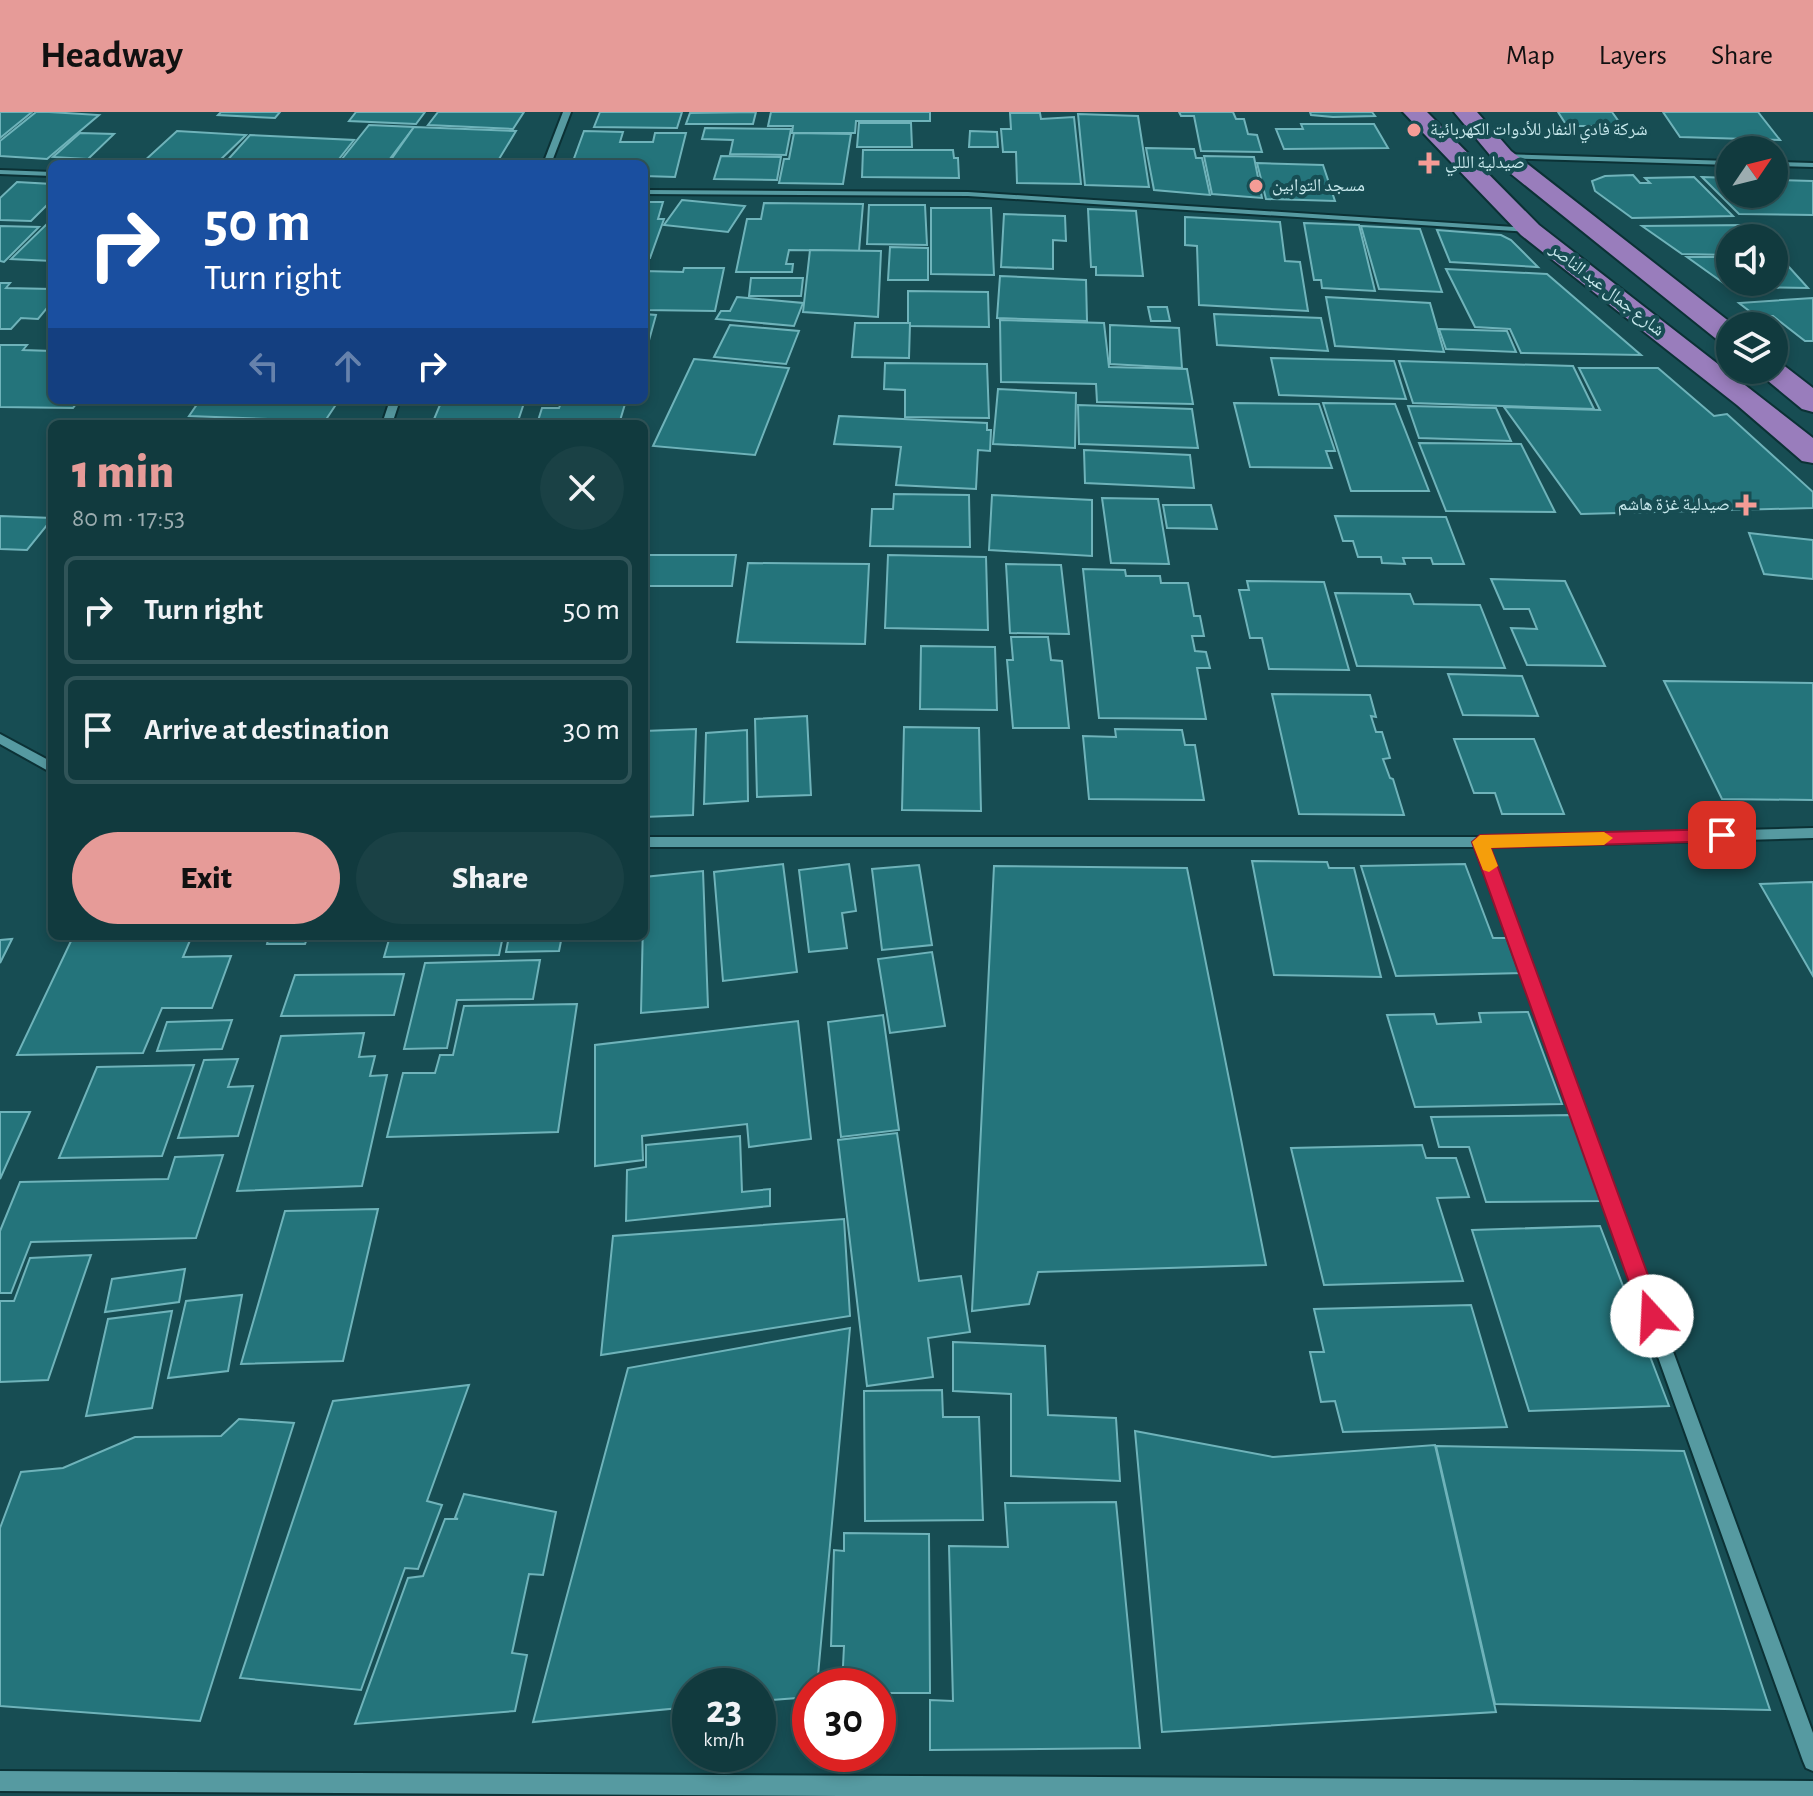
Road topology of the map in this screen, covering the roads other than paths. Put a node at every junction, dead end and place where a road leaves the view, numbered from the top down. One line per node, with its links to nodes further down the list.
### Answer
1 (567, 112): 5 (street)
2 (1414, 112): 12 (main road, شارع جمال عبد الناصر)
3 (1465, 112): 4 (main road, شارع جمال عبد الناصر)
4 (1503, 156): 6 (street); 13 (main road, شارع جمال عبد الناصر)
5 (549, 160)
6 (1716, 163)
7 (1788, 164): 8 (street)
8 (1813, 165)
9 (0, 172): 10 (street)
10 (48, 174)
11 (648, 192): 12 (street)
12 (1530, 230): 16 (main road, شارع جمال عبد الناصر)
13 (1716, 325)
14 (1788, 381): 15 (main road)
15 (1809, 396)
16 (1813, 454)
17 (0, 738): 18 (street)
18 (48, 766)
19 (1813, 833): 21 (street)
20 (648, 842): 21 (street)
21 (1480, 842): 22 (street)
22 (1813, 1761)
23 (0, 1781): 24 (street)
24 (1813, 1791)

